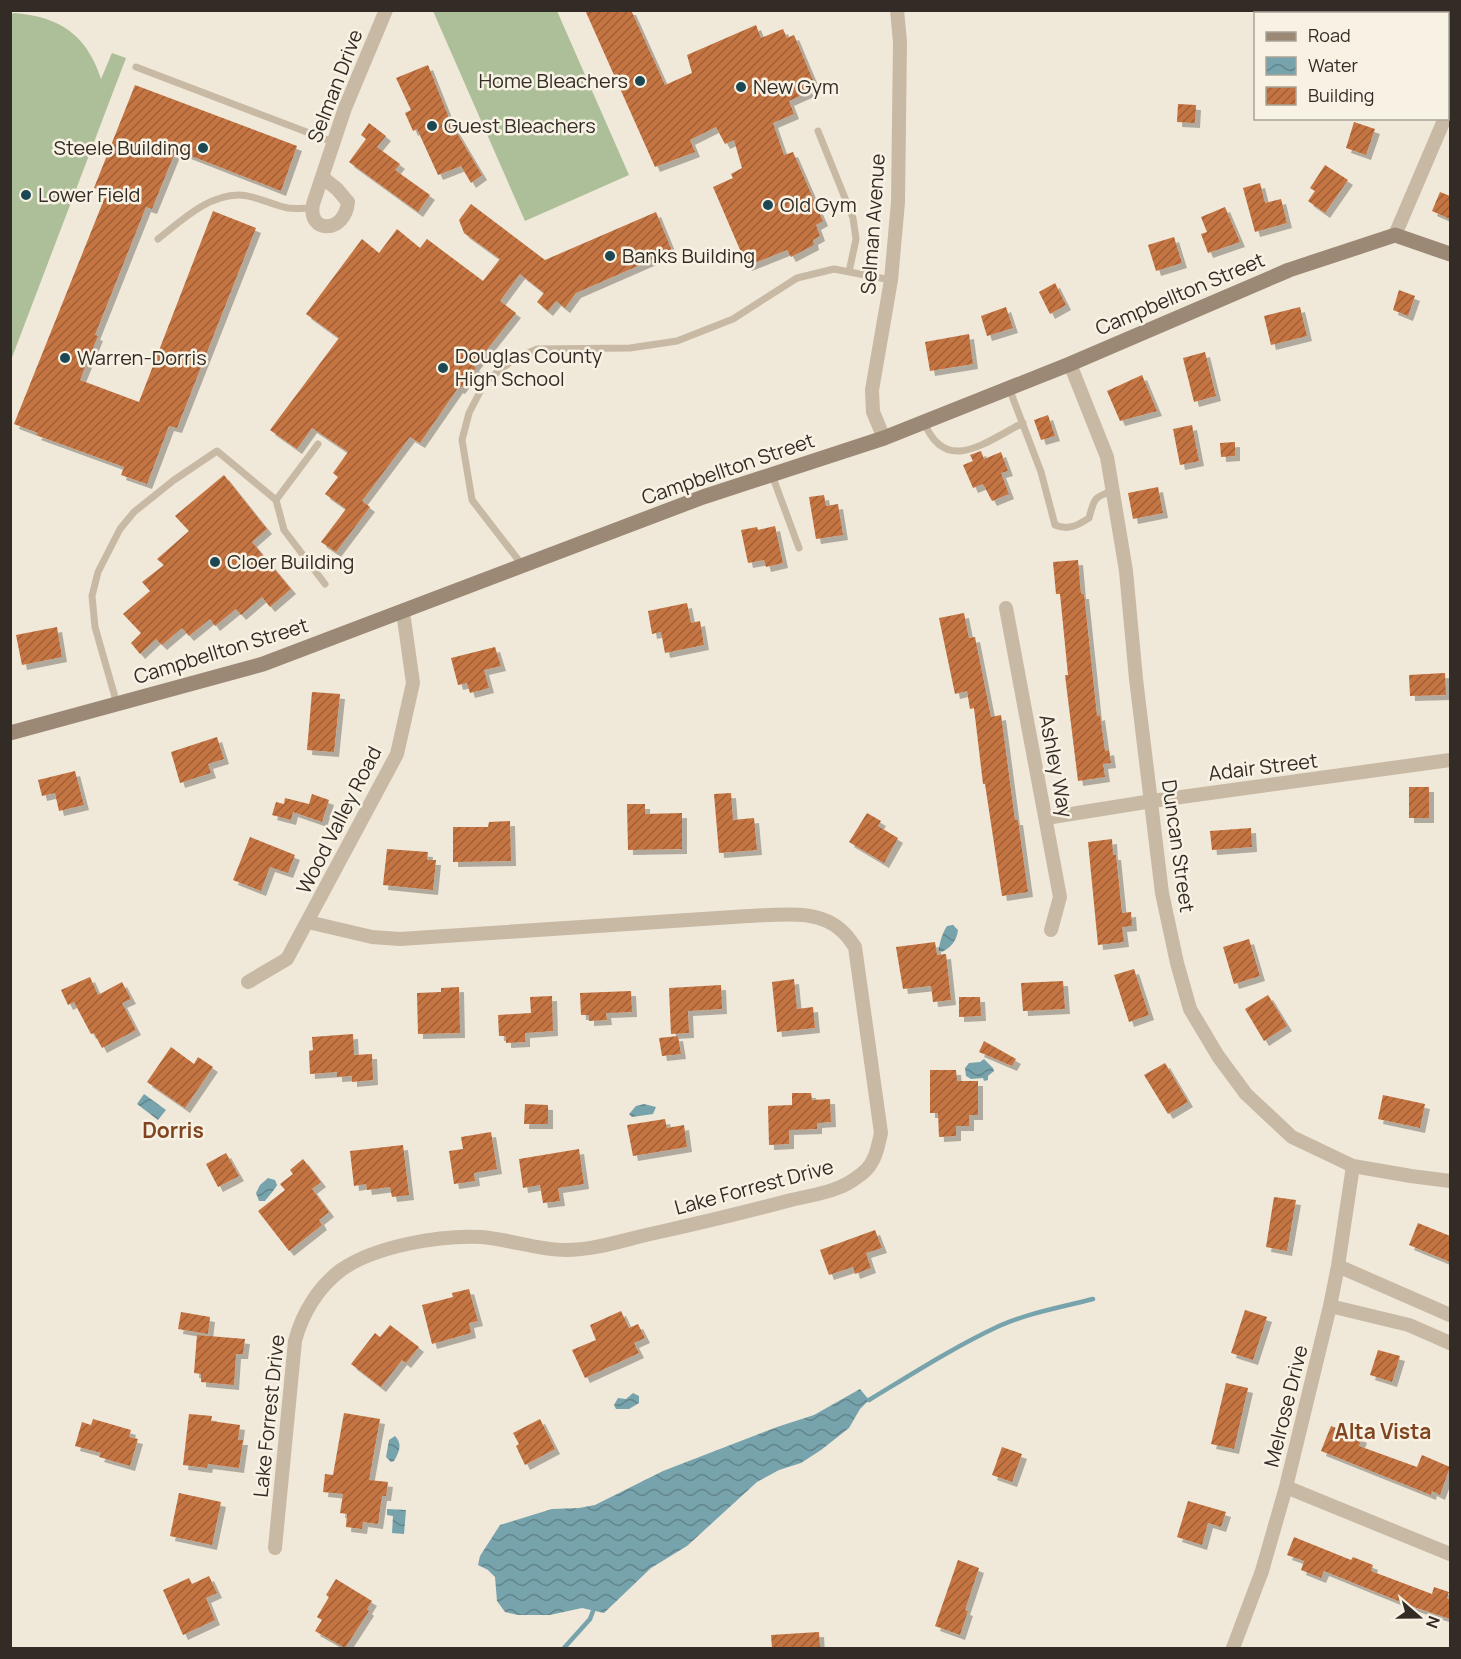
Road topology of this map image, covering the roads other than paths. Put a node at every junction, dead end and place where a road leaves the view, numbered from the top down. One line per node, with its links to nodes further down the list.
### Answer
1 (386, 10): 6 (street, Selman Drive)
2 (897, 10): 13 (street, Selman Avenue)
3 (136, 67): 6 (lane)
4 (1443, 120): 9 (street)
5 (818, 131): 12 (lane)
6 (333, 142): 7 (street, Selman Drive)
7 (322, 177): 8 (street, Selman Drive); 8 (street)
8 (312, 208): 10 (lane)
9 (1395, 235): 11 (main road); 14 (main road, Campbellton Street)
10 (158, 239)
11 (1450, 254)
12 (849, 272): 13 (lane); 24 (lane)
13 (891, 280): 18 (street, Selman Avenue)
14 (1070, 364): 15 (main road, Campbellton Street); 21 (street, Duncan Street)
15 (1009, 388): 16 (main road, Campbellton Street); 17 (lane)
16 (924, 422): 17 (lane); 18 (main road, Campbellton Street)
17 (1023, 423): 21 (lane)
18 (884, 438): 20 (main road, Campbellton Street)
19 (318, 444): 22 (lane)
20 (772, 475): 23 (lane); 24 (main road, Campbellton Street)
21 (1112, 491): 31 (street, Duncan Street)
22 (276, 500): 25 (lane); 28 (lane)
23 (799, 548)
24 (523, 566): 27 (main road, Campbellton Street)
25 (325, 584)
26 (1006, 608): 32 (street, Ashley Way)
27 (403, 612): 28 (main road, Campbellton Street); 33 (street, Wood Valley Road)
28 (117, 704): 29 (main road, Campbellton Street)
29 (10, 733)
30 (1450, 760): 31 (street, Adair Street)
31 (1152, 801): 32 (street, Adair Street); 36 (street, Duncan Street)
32 (1046, 818): 34 (street, Ashley Way)
33 (308, 922): 35 (street, Wood Valley Road); 43 (street, Lake Forrest Drive)
34 (1051, 930)
35 (248, 982)
36 (1353, 1166): 37 (street, Duncan Street); 38 (street, Melrose Drive)
37 (1450, 1181)
38 (1338, 1266): 39 (street, Melrose Drive); 40 (street)
39 (1330, 1306): 41 (street); 42 (street, Melrose Drive)
40 (1450, 1315)
41 (1450, 1343)
42 (1286, 1487): 44 (street); 45 (street, Melrose Drive)
43 (274, 1548)
44 (1450, 1554)
45 (1233, 1648)

